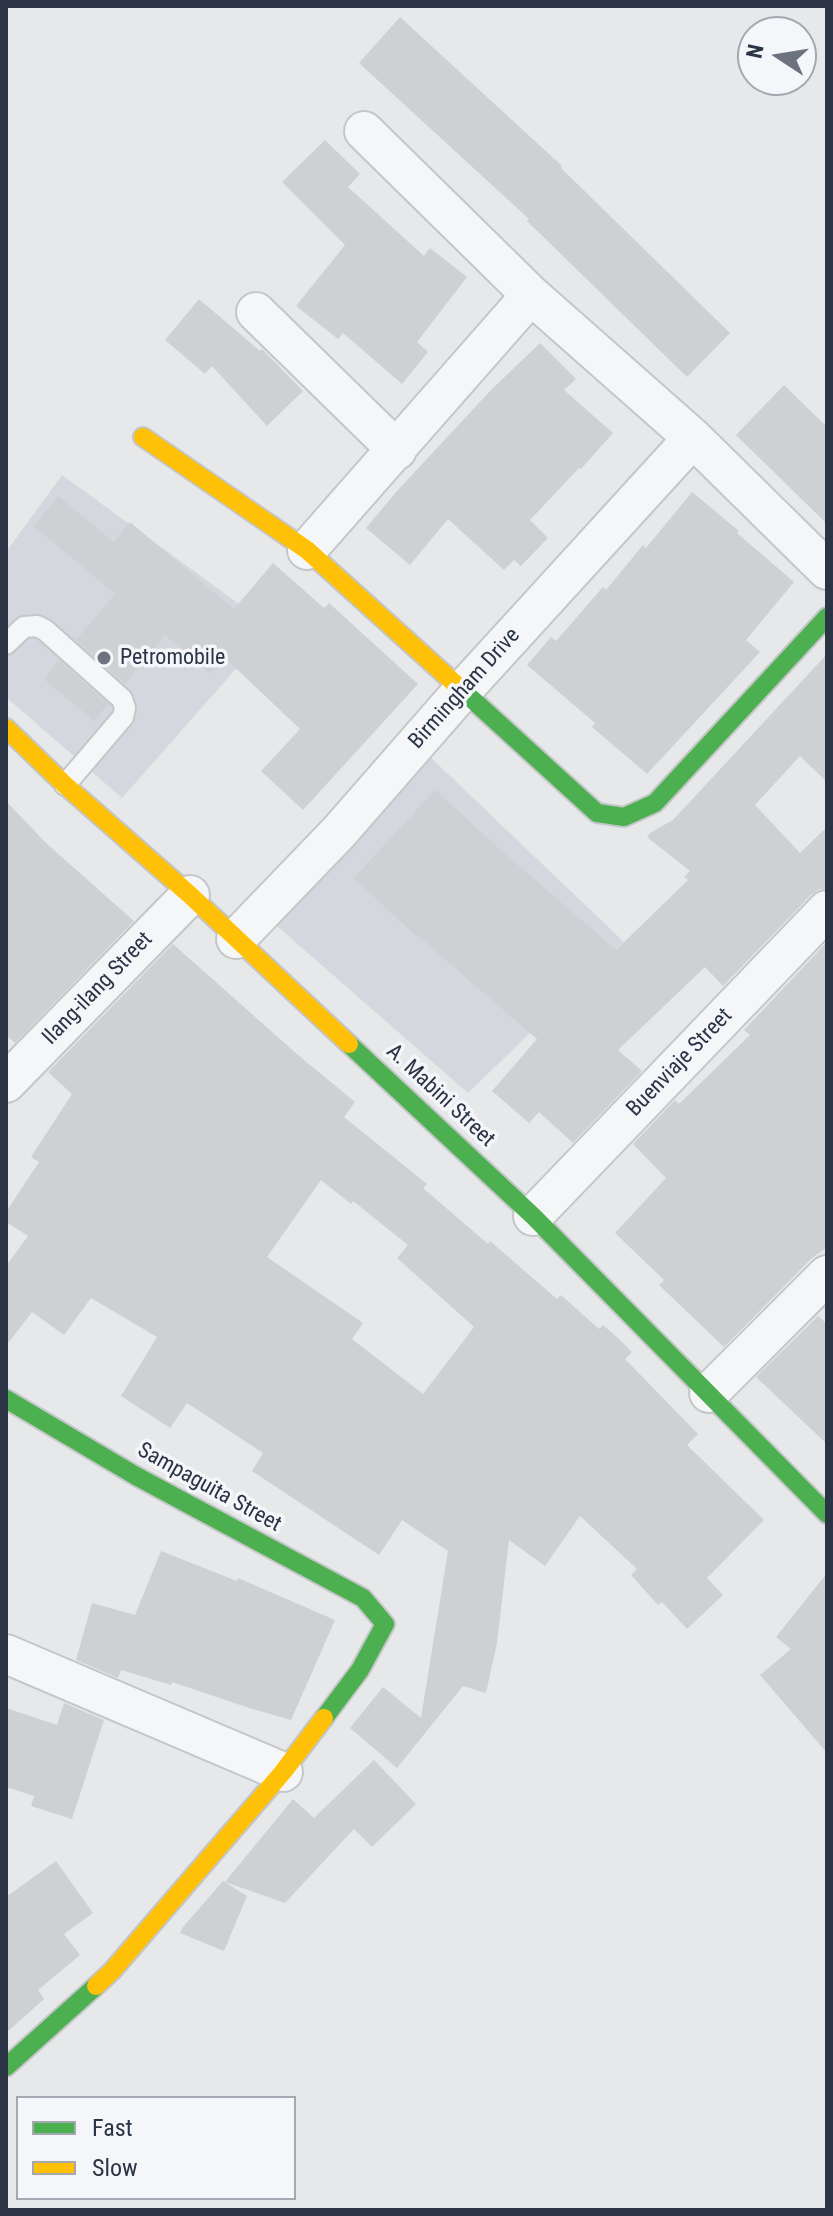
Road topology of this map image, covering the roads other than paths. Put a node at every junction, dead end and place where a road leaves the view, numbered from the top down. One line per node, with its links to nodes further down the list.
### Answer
1 (364, 131): 2 (street)
2 (531, 295): 5 (street); 6 (street)
3 (256, 312): 6 (street)
4 (143, 437): 7 (street)
5 (693, 438): 8 (street); 11 (street, Birmingham Drive)
6 (397, 450): 7 (street)
7 (307, 550): 11 (street)
8 (827, 570)
9 (827, 617): 11 (street)
10 (6, 644): 13 (lane)
11 (463, 690): 16 (street, Birmingham Drive)
12 (6, 728): 13 (street, A. Mabini Street)
13 (65, 785): 14 (street, A. Mabini Street)
14 (190, 895): 16 (street, A. Mabini Street); 17 (street, Ilang-ilang Street)
15 (827, 910): 18 (street, Buenviaje Street)
16 (236, 939): 18 (street, A. Mabini Street)
17 (6, 1083)
18 (533, 1216): 20 (street, A. Mabini Street)
19 (827, 1275): 20 (street)
20 (709, 1393): 22 (street, A. Mabini Street)
21 (6, 1399): 24 (street, Sampaguita Street)
22 (827, 1514)
23 (6, 1654): 24 (street)
24 (283, 1772): 25 (street)
25 (6, 2067)

